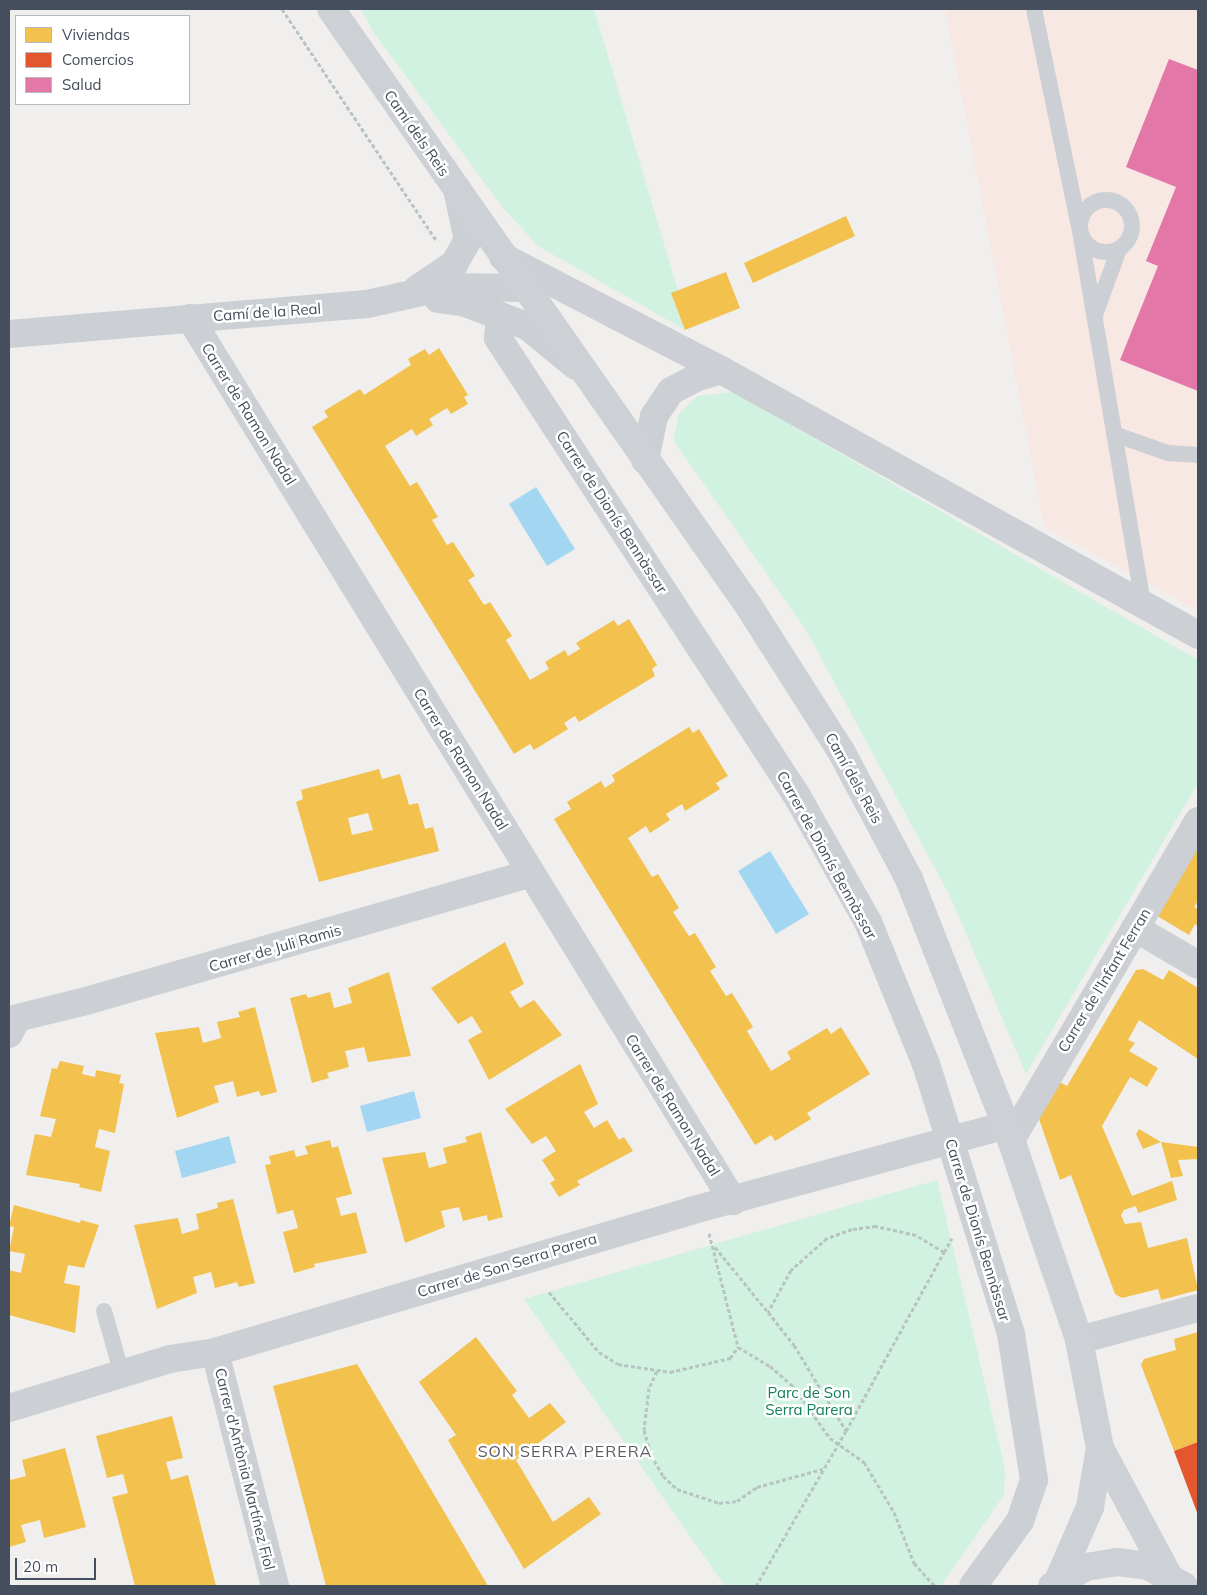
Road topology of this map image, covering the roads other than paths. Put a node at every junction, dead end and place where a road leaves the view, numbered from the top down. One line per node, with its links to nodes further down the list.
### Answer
1 (331, 9): 3 (street, Camí dels Reis)
2 (1034, 9): 4 (lane)
3 (457, 189): 6 (street, Camí dels Reis); 8 (street)
4 (1080, 231): 5 (lane); 5 (lane); 10 (lane)
5 (1119, 249): 10 (lane)
6 (503, 257): 7 (street, Camí dels Reis); 13 (street, Camí dels Reis)
7 (525, 288): 8 (street, Camí de la Real); 14 (street, Camí dels Reis)
8 (409, 294): 9 (street); 11 (street, Camí de la Real)
9 (500, 316): 14 (street); 26 (street, Carrer de Dionís Bennàssar)
10 (1094, 317): 15 (lane)
11 (190, 318): 12 (street, Camí de la Real); 21 (street, Carrer de Ramon Nadal)
12 (9, 334)
13 (722, 370): 17 (street); 18 (street, Camí dels Reis)
14 (584, 373): 17 (street, Camí dels Reis)
15 (1114, 434): 16 (lane); 18 (lane)
16 (1198, 455)
17 (645, 460): 25 (street, Camí dels Reis)
18 (1143, 603): 19 (street, Camí dels Reis)
19 (1198, 635)
20 (1198, 821): 22 (street, Carrer de l'Infant Ferran)
21 (531, 873): 24 (street, Carrer de Juli Ramis); 27 (street, Carrer de Ramon Nadal)
22 (1135, 928): 23 (street); 25 (street, Carrer de l'Infant Ferran)
23 (1198, 965)
24 (13, 1026)
25 (1008, 1133): 26 (street, Carrer de Son Serra Parera); 30 (street)
26 (950, 1142): 27 (street, Carrer de Son Serra Parera); 38 (street, Carrer de Dionís Bennàssar)
27 (733, 1201): 31 (street, Carrer de Son Serra Parera)
28 (1198, 1308): 30 (street)
29 (104, 1311): 32 (lane)
30 (1079, 1340): 34 (street)
31 (215, 1352): 32 (street, Carrer de Son Serra Parera); 37 (street, Carrer d'Antònia Martínez Fiol)
32 (122, 1374): 33 (street, Carrer de Son Serra Parera)
33 (9, 1408)
34 (1100, 1448): 35 (street); 36 (street)
35 (1176, 1580): 36 (street)
36 (1055, 1583)
37 (275, 1586)
38 (974, 1586)

